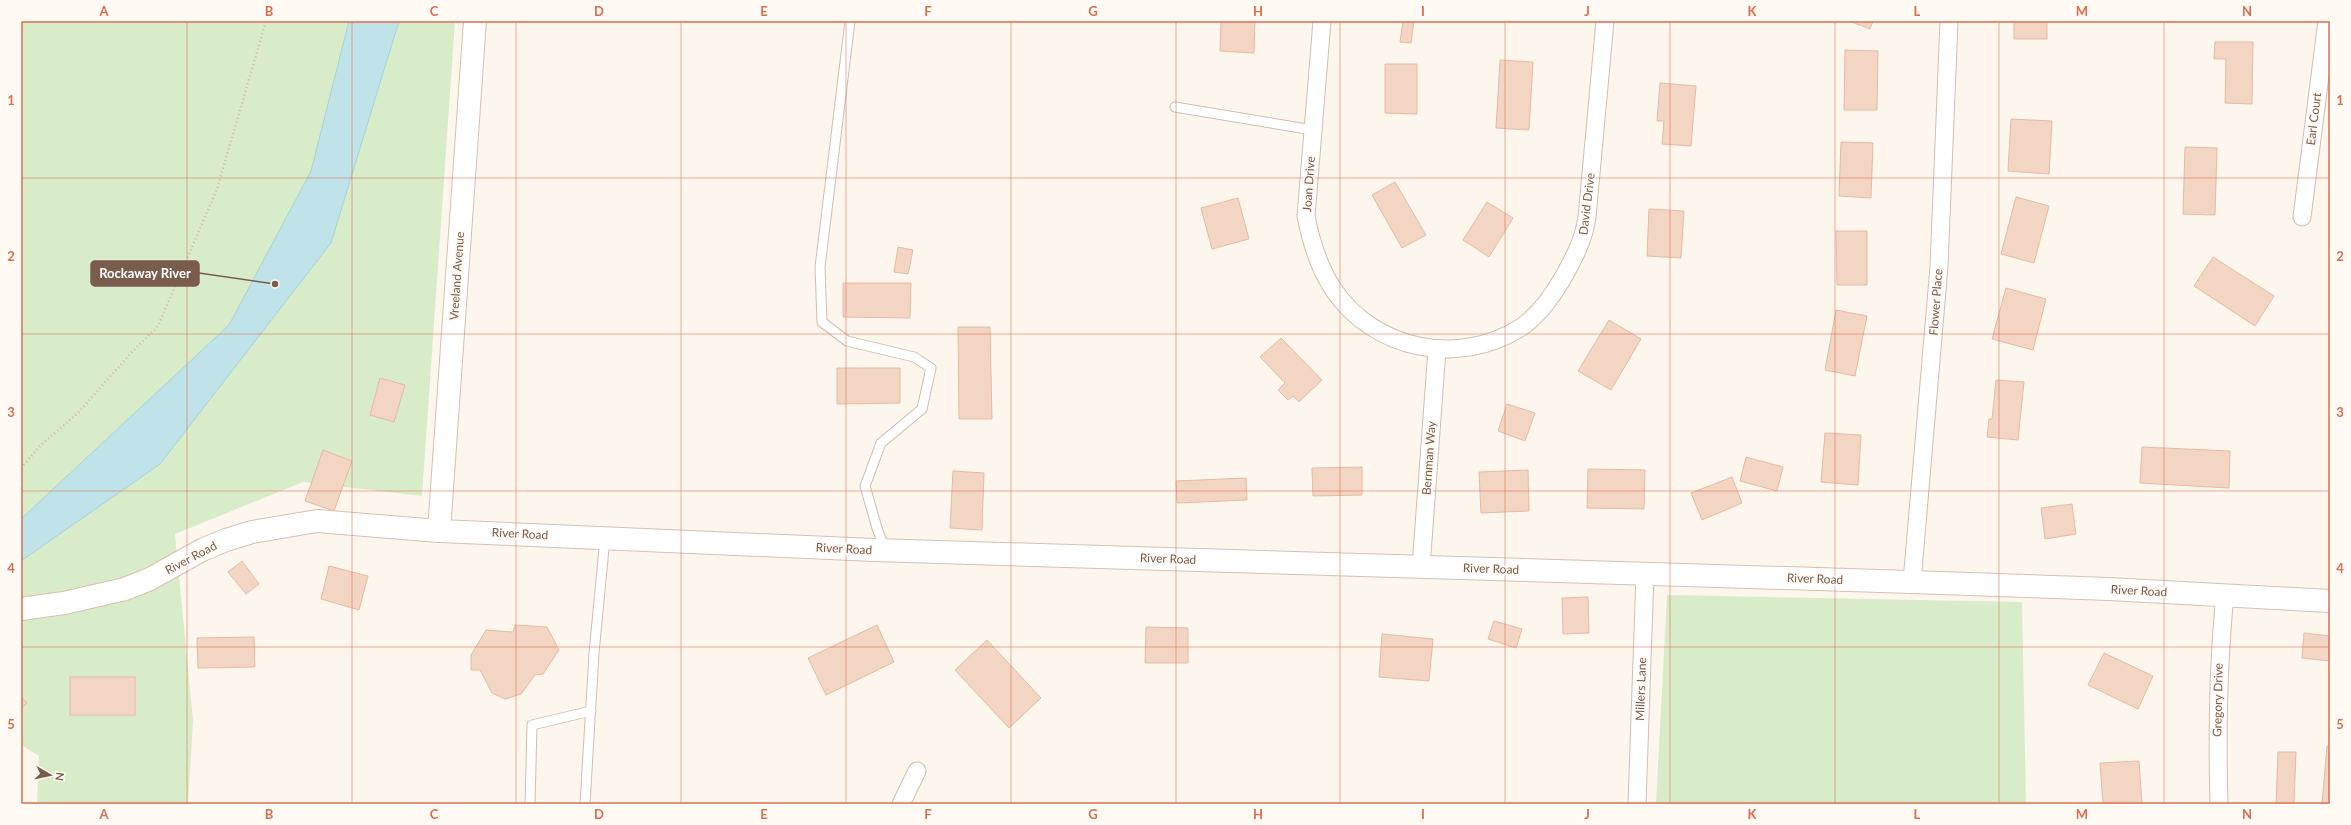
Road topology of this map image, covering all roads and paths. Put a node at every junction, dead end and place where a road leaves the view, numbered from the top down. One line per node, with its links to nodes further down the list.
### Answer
1 (266, 21): 12 (path)
2 (475, 21): 13 (street, Vreeland Avenue)
3 (850, 21): 15 (lane)
4 (1322, 21): 9 (street, Joan Drive)
5 (1605, 21): 11 (street, David Drive)
6 (1949, 21): 18 (street, Flower Place)
7 (2327, 21): 10 (street, Earl Court)
8 (1175, 107): 9 (lane)
9 (1313, 130): 11 (street, Joan Drive)
10 (2302, 218)
11 (1437, 350): 16 (street, Bernman Way)
12 (21, 468)
13 (439, 531): 14 (street, River Road); 21 (street, River Road)
14 (605, 538): 15 (street, River Road); 22 (lane)
15 (885, 551): 16 (street, River Road)
16 (1421, 567): 17 (street, River Road)
17 (1646, 574): 18 (street, River Road); 27 (street, Millers Lane)
18 (1912, 582): 19 (street, River Road)
19 (2224, 595): 20 (street, River Road); 28 (street, Gregory Drive)
20 (2330, 601)
21 (21, 609)
22 (591, 711): 24 (lane); 25 (lane)
23 (917, 771): 26 (street)
24 (530, 804)
25 (585, 804)
26 (901, 804)
27 (1637, 804)
28 (2219, 804)

